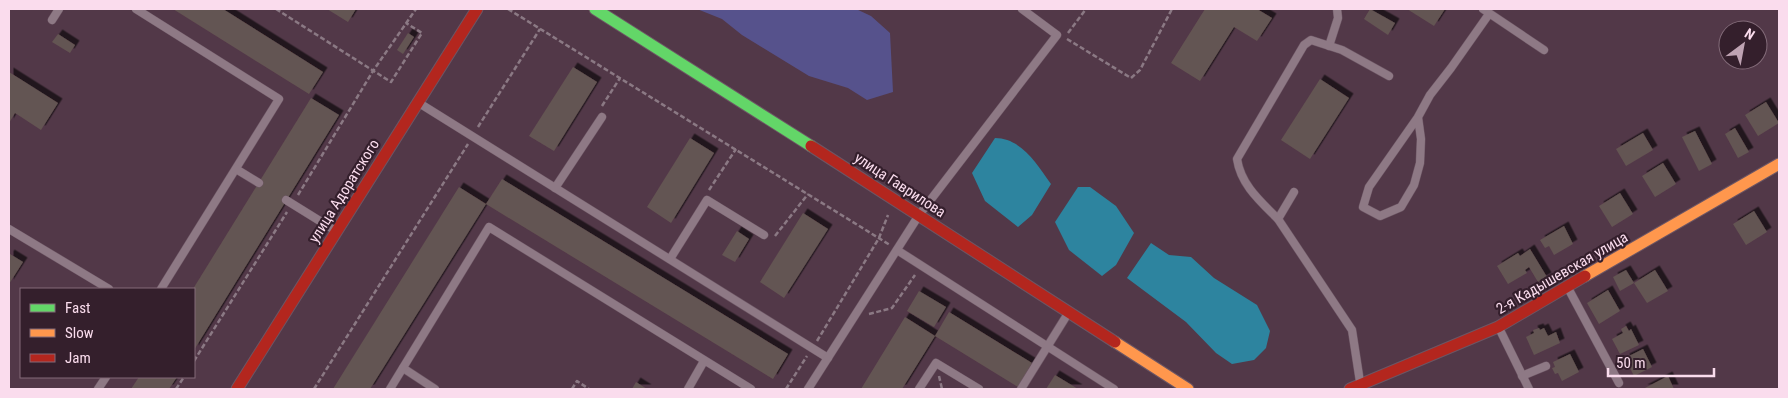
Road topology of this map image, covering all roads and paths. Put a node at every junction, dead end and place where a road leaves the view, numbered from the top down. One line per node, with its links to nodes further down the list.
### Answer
1 (59, 9): 12 (lane)
2 (136, 9): 27 (lane)
3 (276, 9): 18 (path)
4 (416, 9): 13 (path)
5 (477, 9): 21 (street, улица Адоратского)
6 (508, 9): 14 (path)
7 (595, 9): 32 (street, улица Гаврилова)
8 (1022, 9): 15 (lane)
9 (1172, 9): 15 (path)
10 (1337, 9): 16 (lane)
11 (1486, 11): 17 (lane); 23 (lane)
12 (52, 20)
13 (406, 23): 18 (path); 18 (path)
14 (540, 29): 20 (path); 24 (path)
15 (1057, 35): 35 (lane)
16 (1329, 46): 19 (lane); 36 (lane)
17 (1544, 50)
18 (373, 71): 34 (path)
19 (1389, 76)
20 (620, 78): 22 (path); 25 (path)
21 (418, 102): 24 (lane); 38 (street, улица Адоратского)
22 (602, 117): 29 (lane)
23 (1418, 118): 23 (lane)
24 (472, 136): 29 (lane); 65 (path)
25 (736, 150): 31 (path); 33 (path)
26 (1779, 164): 44 (street, 2-я Кадышевская улица)
27 (236, 169): 28 (lane); 46 (lane)
28 (259, 183)
29 (555, 188): 42 (lane)
30 (1294, 192): 36 (lane)
31 (808, 194): 39 (path); 40 (path)
32 (894, 199): 35 (street, улица Гаврилова); 40 (path)
33 (707, 200): 39 (lane); 42 (lane)
34 (290, 202): 38 (lane); 53 (path)
35 (919, 215): 41 (lane); 47 (street, улица Гаврилова)
36 (1278, 219): 61 (lane)
37 (9, 229): 45 (lane)
38 (336, 231): 64 (street, улица Адоратского)
39 (764, 235)
40 (878, 238): 41 (path); 51 (path)
41 (897, 250): 43 (lane); 48 (lane)
42 (670, 259): 51 (lane)
43 (921, 265): 48 (path); 50 (lane)
44 (1568, 287): 49 (street, 2-я Кадышевская улица); 60 (lane)
45 (107, 288)
46 (162, 288)
47 (1069, 312): 50 (lane); 78 (street, улица Гаврилова)
48 (854, 318): 52 (lane)
49 (1498, 327): 57 (lane); 61 (street, 2-я Кадышевская улица)
50 (1048, 347): 76 (lane); 77 (lane)
51 (813, 348): 52 (lane); 72 (path)
52 (828, 358): 73 (lane)
53 (195, 359)
54 (704, 360): 56 (lane); 70 (lane); 71 (lane)
55 (1546, 366): 57 (lane)
56 (403, 368): 66 (lane); 67 (lane)
57 (1522, 376): 79 (lane)
58 (105, 378): 62 (lane)
59 (183, 378): 63 (path)
60 (1619, 383)
61 (1355, 387)
62 (98, 389)
63 (176, 389)
64 (237, 389)
65 (314, 389)
66 (390, 389)
67 (435, 389)
68 (572, 389): 69 (path)
69 (590, 389)
70 (688, 389)
71 (751, 389)
72 (786, 389)
73 (808, 389)
74 (919, 389): 75 (lane)
75 (979, 389)
76 (1021, 389)
77 (1114, 389)
78 (1188, 389)
79 (1529, 389)

